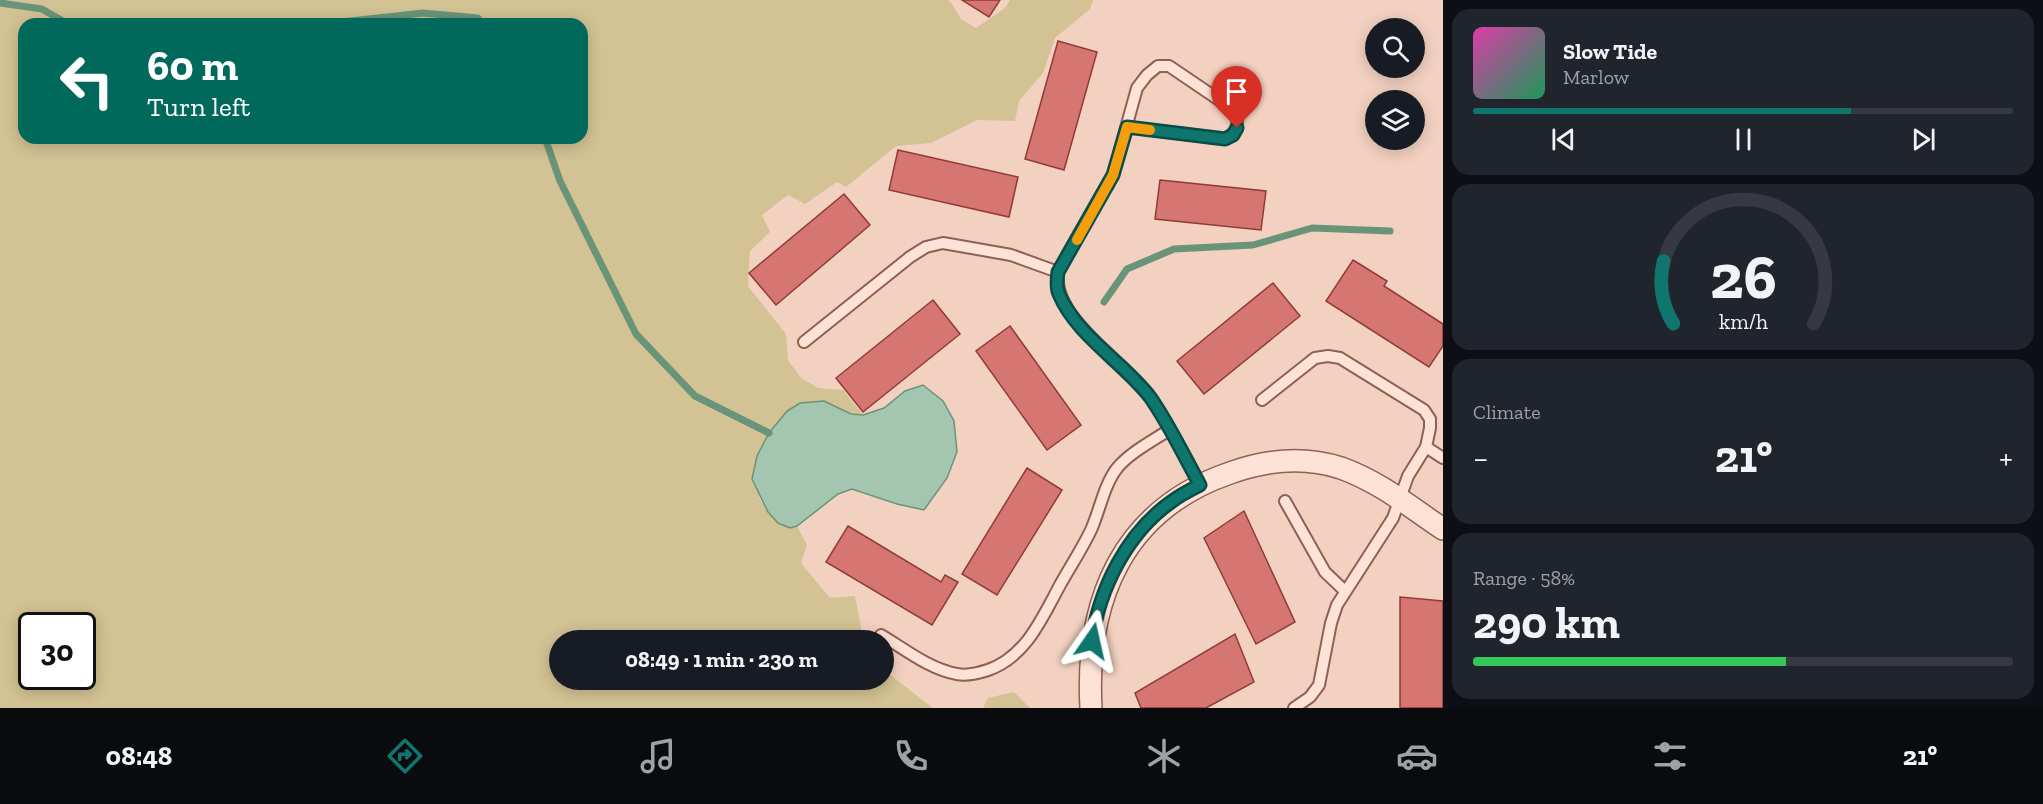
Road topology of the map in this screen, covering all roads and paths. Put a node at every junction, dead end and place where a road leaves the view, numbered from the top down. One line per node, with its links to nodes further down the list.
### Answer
1 (1127, 127): 1 (lane); 2 (lane)
2 (1058, 272): 3 (lane); 5 (lane)
3 (804, 342)
4 (1262, 399): 6 (lane)
5 (1169, 430): 8 (lane); 13 (lane)
6 (1426, 447): 7 (lane); 9 (lane)
7 (1443, 458)
8 (1200, 485): 9 (street); 14 (street)
9 (1401, 498): 11 (street); 12 (lane)
10 (1285, 501): 12 (lane)
11 (1443, 529)
12 (1345, 591): 15 (lane)
13 (894, 643)
14 (1091, 708)
15 (1294, 708)

